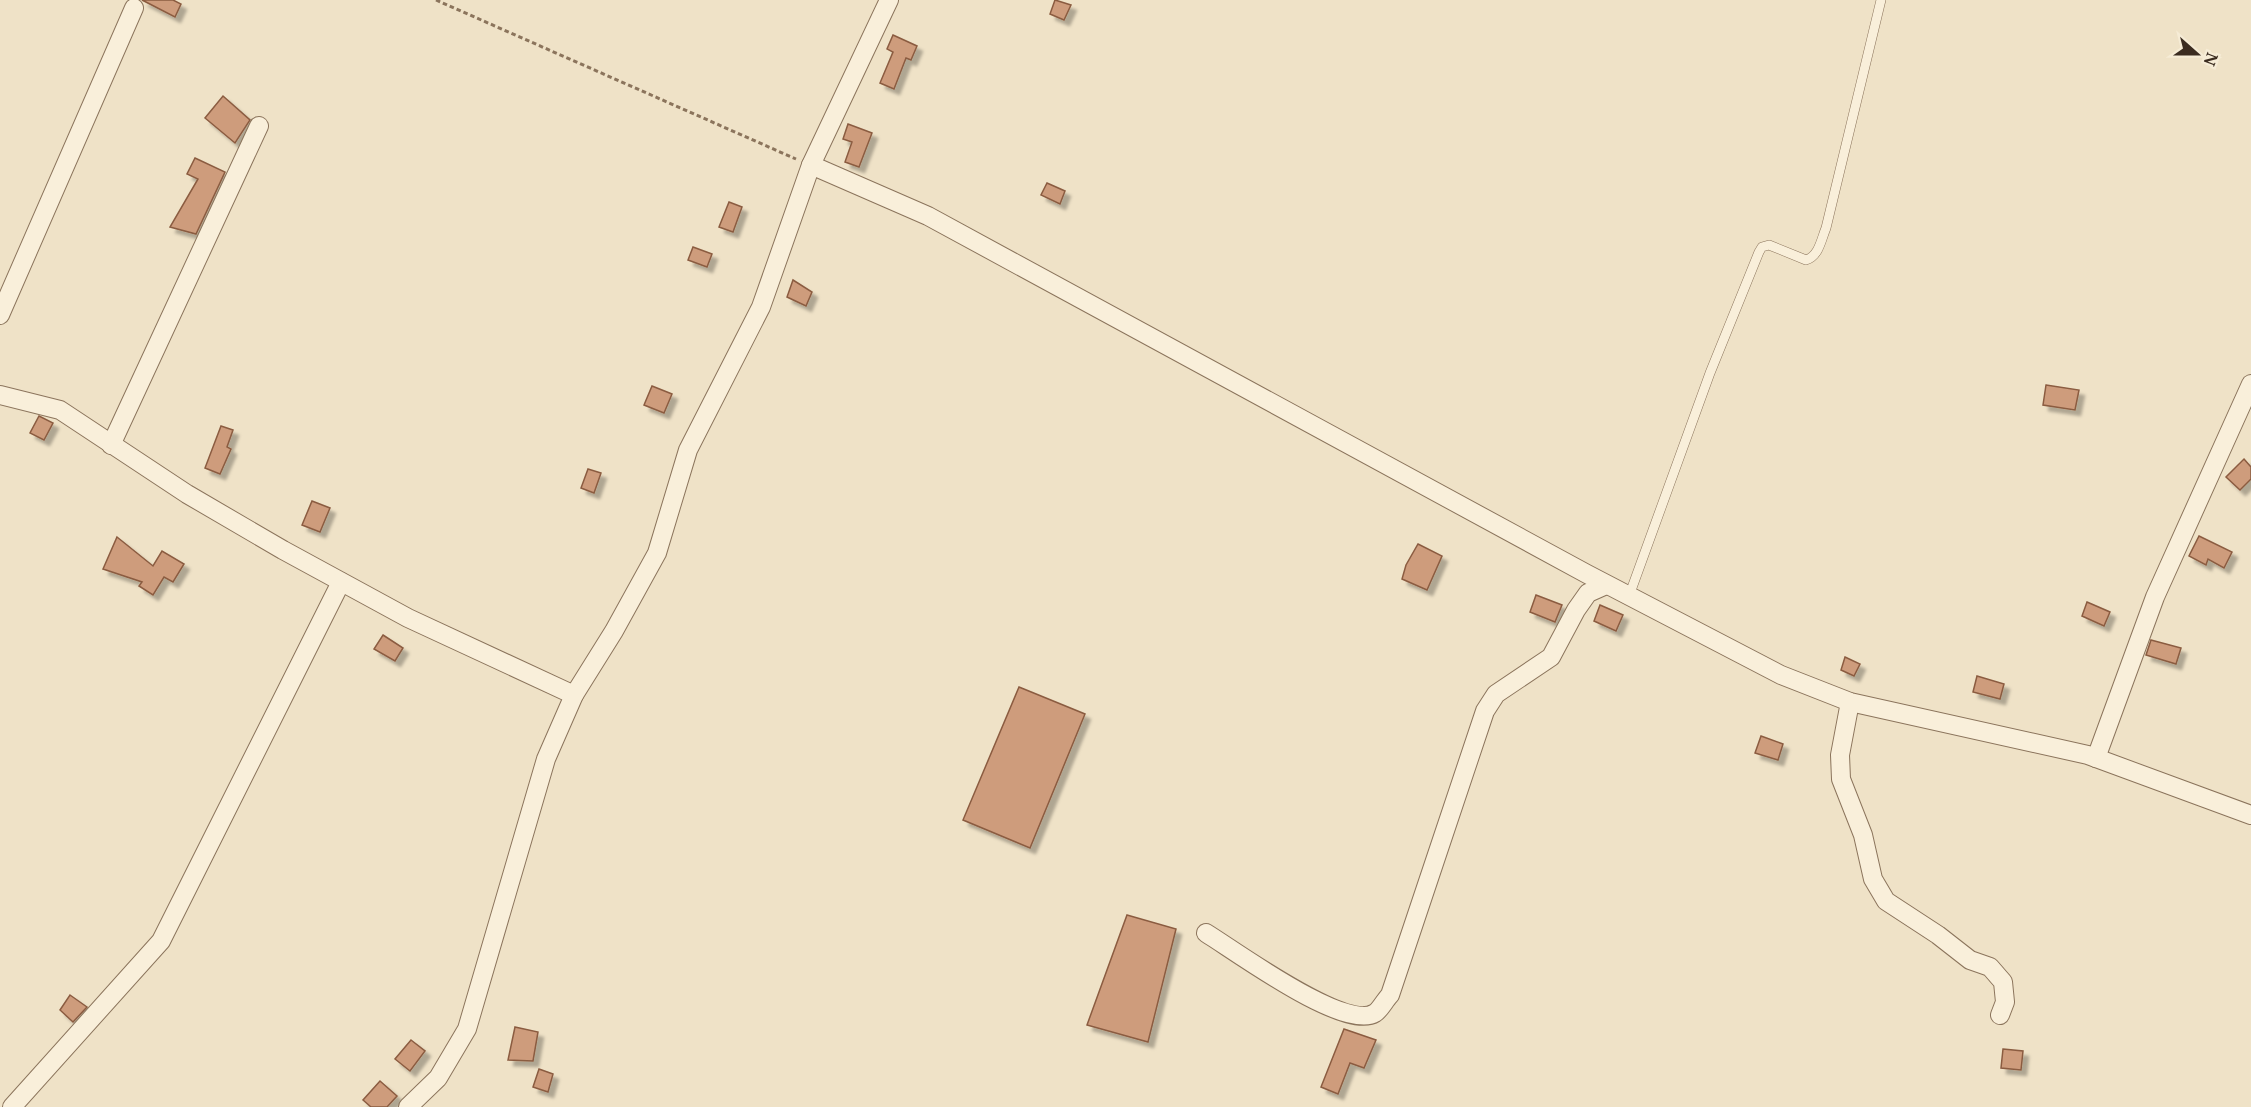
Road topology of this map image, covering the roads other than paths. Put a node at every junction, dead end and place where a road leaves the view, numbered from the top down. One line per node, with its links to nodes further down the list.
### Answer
1 (889, 0): 5 (street)
2 (1881, 0): 12 (lane)
3 (134, 8): 6 (street)
4 (259, 126): 9 (street)
5 (811, 165): 11 (street); 13 (street)
6 (0, 315)
7 (2251, 384): 15 (street)
8 (0, 395): 9 (street)
9 (111, 445): 10 (street)
10 (341, 582): 13 (street); 19 (street)
11 (1606, 585): 12 (street); 17 (street)
12 (1629, 596): 14 (street)
13 (574, 695): 20 (street)
14 (1850, 702): 15 (street); 18 (street)
15 (2096, 758): 16 (street)
16 (2251, 815)
17 (1206, 933)
18 (2000, 1015)
19 (12, 1107)
20 (408, 1107)

